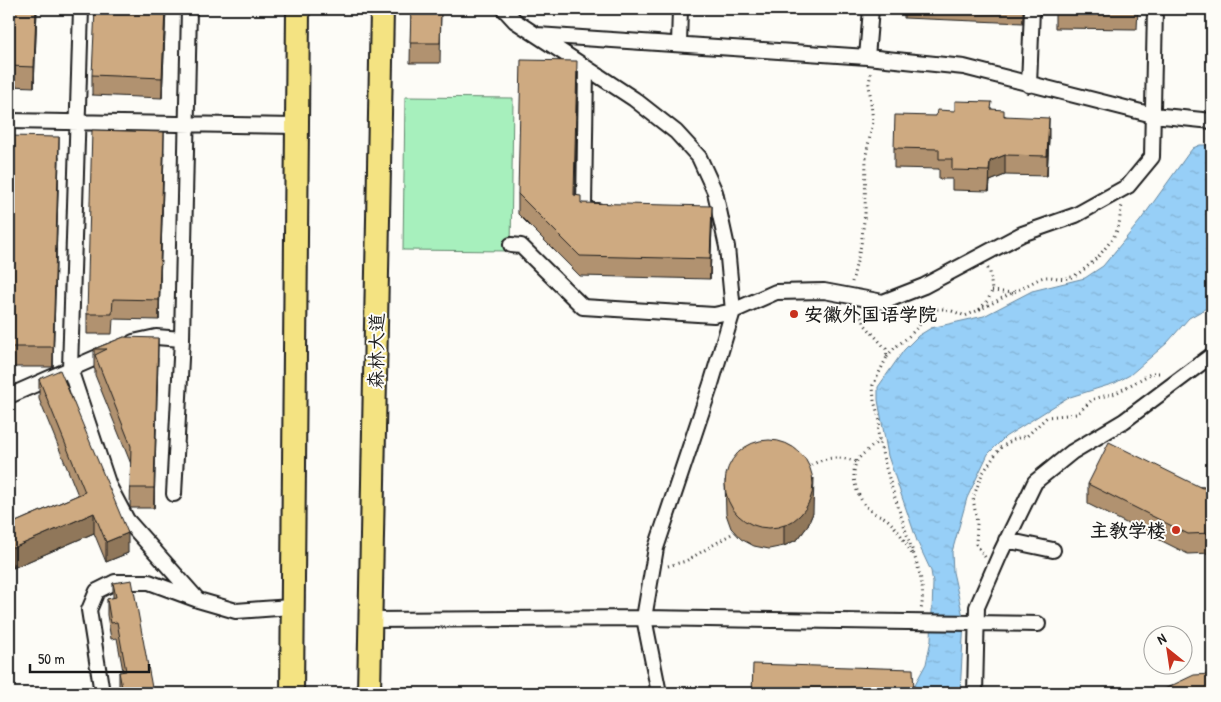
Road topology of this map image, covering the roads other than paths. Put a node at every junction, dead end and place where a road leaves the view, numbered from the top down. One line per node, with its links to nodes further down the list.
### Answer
1 (81, 9): 17 (street)
2 (189, 9): 19 (street)
3 (298, 9): 20 (main road)
4 (382, 9): 36 (main road, 森林大道)
5 (504, 9): 10 (street)
6 (680, 9): 11 (street)
7 (871, 9): 12 (street)
8 (1032, 9): 14 (street)
9 (1155, 9): 15 (street)
10 (536, 35): 11 (street); 13 (street)
11 (679, 44): 12 (street)
12 (870, 57): 14 (street)
13 (586, 68): 22 (street); 23 (street)
14 (1028, 85): 15 (street)
15 (1153, 116): 18 (street); 25 (street)
16 (9, 121): 17 (street)
17 (77, 121): 19 (street); 28 (street)
18 (1212, 121)
19 (186, 124): 20 (street); 26 (street)
20 (297, 126): 34 (main road)
21 (700, 210): 22 (street)
22 (719, 210): 25 (street)
23 (612, 211)
24 (511, 245): 25 (street)
25 (733, 311): 35 (street)
26 (182, 339): 28 (street); 30 (street)
27 (1212, 355): 31 (street)
28 (70, 369): 29 (street); 33 (street)
29 (9, 396)
30 (174, 494)
31 (1006, 540): 32 (street); 37 (street)
32 (1053, 550)
33 (198, 600): 34 (street); 39 (street)
34 (291, 607): 40 (main road)
35 (644, 618): 36 (street); 37 (street); 42 (street)
36 (371, 620): 41 (main road, 森林大道)
37 (973, 624): 38 (street); 43 (street)
38 (1038, 624)
39 (102, 693)
40 (292, 693)
41 (369, 693)
42 (659, 693)
43 (975, 693)

